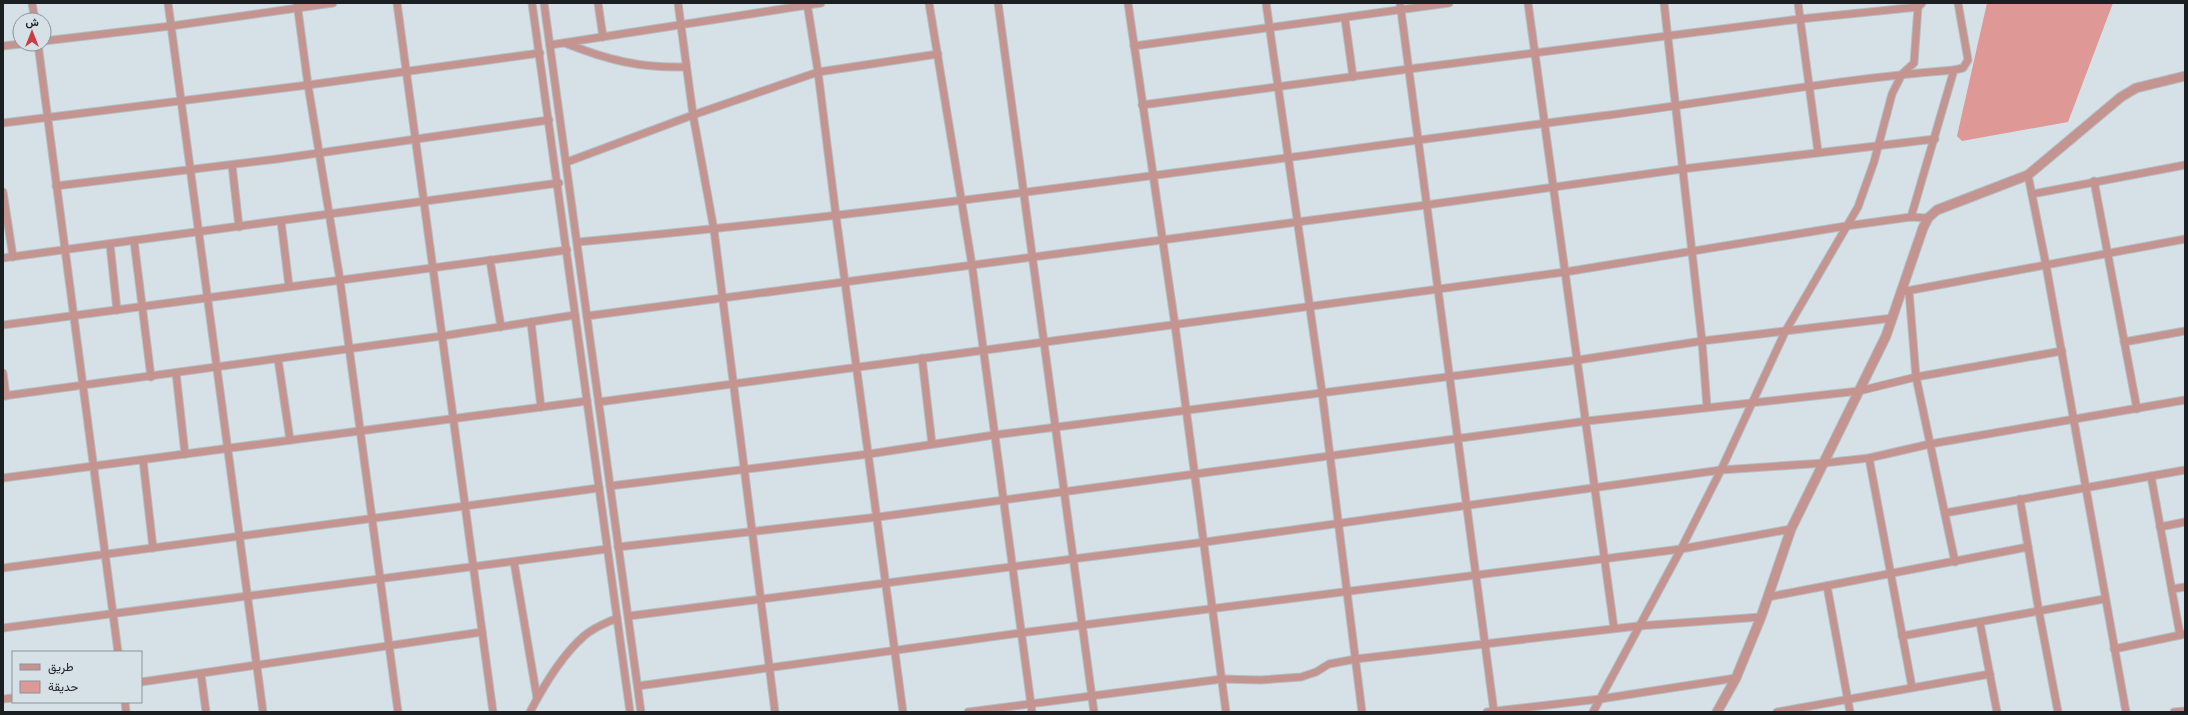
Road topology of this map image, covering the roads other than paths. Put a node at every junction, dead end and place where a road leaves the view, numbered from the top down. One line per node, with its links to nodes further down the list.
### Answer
1 (168, 3): 25 (street)
2 (333, 3): 20 (street)
3 (397, 3): 41 (street)
4 (532, 3): 35 (street)
5 (544, 3): 32 (street)
6 (598, 3): 28 (street)
7 (678, 3): 26 (street)
8 (821, 3): 19 (street)
9 (929, 3): 37 (street)
10 (998, 3): 76 (street)
11 (1128, 3): 33 (street)
12 (1266, 3): 27 (street)
13 (1400, 3): 22 (street)
14 (1449, 3): 22 (street)
15 (1528, 3): 36 (street)
16 (1664, 3): 29 (street)
17 (1798, 3): 24 (street)
18 (1958, 3): 40 (street)
19 (807, 4): 26 (street); 42 (street)
20 (298, 5): 25 (street); 46 (street)
21 (1920, 5): 24 (street); 43 (street)
22 (1401, 11): 23 (street); 39 (street)
23 (1345, 19): 27 (street); 45 (street)
24 (1800, 19): 29 (street); 47 (street)
25 (171, 26): 30 (street); 49 (street)
26 (680, 26): 28 (street); 38 (street)
27 (1270, 29): 33 (street); 48 (street)
28 (603, 37): 31 (street)
29 (1668, 37): 36 (street); 51 (street)
30 (52, 40)
31 (565, 43): 32 (street); 38 (street)
32 (550, 45): 64 (street)
33 (1134, 46): 50 (street)
34 (39, 52): 53 (street)
35 (540, 53): 41 (street); 54 (street)
36 (1536, 53): 39 (street); 56 (street)
37 (938, 54): 42 (street); 79 (street)
38 (685, 67): 52 (street)
39 (1409, 69): 45 (street); 59 (street)
40 (1954, 70): 43 (street); 58 (street)
41 (406, 71): 46 (street); 57 (street)
42 (818, 72): 52 (street); 82 (street)
43 (1902, 74): 47 (street); 60 (street)
44 (2185, 76): 69 (street)
45 (1353, 77): 48 (street)
46 (308, 85): 49 (street); 61 (street)
47 (1808, 87): 51 (street); 62 (street)
48 (1277, 88): 50 (street); 63 (street)
49 (181, 102): 53 (street); 68 (street)
50 (1142, 105): 70 (street)
51 (1674, 107): 56 (street); 67 (street)
52 (692, 115): 64 (street); 89 (street)
53 (48, 118): 55 (street); 73 (street)
54 (550, 120): 57 (street); 72 (street)
55 (3, 123)
56 (1545, 123): 59 (street); 74 (street)
57 (414, 139): 61 (street); 78 (street)
58 (1935, 139): 60 (street); 83 (street)
59 (1418, 140): 63 (street); 80 (street)
60 (1878, 145): 62 (street); 87 (street)
61 (320, 152): 65 (street); 81 (street)
62 (1818, 152): 67 (street)
63 (1287, 158): 70 (street); 86 (street)
64 (567, 162): 94 (street)
65 (232, 165): 68 (street); 88 (street)
66 (2185, 165): 71 (street)
67 (1682, 169): 74 (street); 98 (street)
68 (191, 170): 73 (street); 90 (street)
69 (2028, 175): 77 (street); 84 (street)
70 (1153, 176): 76 (street); 92 (street)
71 (2094, 181): 77 (street); 99 (street)
72 (558, 183): 78 (street); 97 (street)
73 (56, 186): 96 (street)
74 (1554, 187): 80 (street); 107 (street)
75 (3, 192): 100 (street)
76 (1024, 193): 79 (street); 101 (street)
77 (2032, 194): 105 (street)
78 (423, 202): 81 (street); 106 (street)
79 (963, 202): 82 (street); 104 (street)
80 (1426, 205): 86 (street); 111 (street)
81 (330, 215): 85 (street); 108 (street)
82 (836, 216): 89 (street); 109 (street)
83 (1911, 217): 84 (street); 87 (street)
84 (1928, 218): 112 (street)
85 (281, 221): 88 (street); 110 (street)
86 (1297, 222): 92 (street); 116 (street)
87 (1846, 226): 98 (street); 127 (street)
88 (239, 227): 90 (street)
89 (714, 230): 94 (street); 114 (street)
90 (199, 232): 93 (street); 113 (street)
91 (2185, 239): 99 (street)
92 (1163, 240): 101 (street); 124 (street)
93 (134, 241): 95 (street); 115 (street)
94 (578, 242): 120 (street)
95 (110, 244): 96 (street); 117 (street)
96 (64, 250): 100 (street); 118 (street)
97 (567, 250): 103 (street); 119 (street)
98 (1692, 252): 107 (street); 130 (street)
99 (2107, 252): 105 (street); 131 (street)
100 (13, 257): 102 (street)
101 (1033, 257): 104 (street); 129 (street)
102 (3, 258)
103 (490, 260): 106 (street); 125 (street)
104 (972, 265): 109 (street); 133 (street)
105 (2046, 265): 112 (street); 134 (street)
106 (432, 268): 108 (street); 128 (street)
107 (1565, 272): 111 (street); 137 (street)
108 (340, 280): 110 (street); 132 (street)
109 (845, 282): 114 (street); 139 (street)
110 (289, 286): 113 (street)
111 (1437, 289): 116 (street); 142 (street)
112 (1905, 292): 121 (street); 144 (street)
113 (208, 298): 115 (street); 138 (street)
114 (722, 299): 120 (street); 145 (street)
115 (142, 306): 117 (street); 143 (street)
116 (1310, 306): 124 (street); 148 (street)
117 (117, 310): 118 (street)
118 (74, 315): 123 (street); 146 (street)
119 (575, 315): 122 (street); 151 (street)
120 (588, 316): 152 (street)
121 (1893, 318): 127 (street); 147 (street)
122 (531, 322): 125 (street); 154 (street)
123 (3, 325)
124 (1175, 325): 129 (street); 157 (street)
125 (501, 327): 128 (street)
126 (2185, 331): 131 (street)
127 (1785, 332): 130 (street); 153 (street)
128 (442, 336): 132 (street); 158 (street)
129 (1045, 341): 133 (street); 161 (street)
130 (1702, 341): 137 (street); 155 (street)
131 (2124, 342): 156 (street)
132 (350, 348): 136 (street); 162 (street)
133 (982, 350): 135 (street); 163 (street)
134 (2062, 351): 144 (street); 159 (street)
135 (922, 358): 139 (street); 166 (street)
136 (278, 359): 138 (street); 165 (street)
137 (1578, 360): 142 (street); 160 (street)
138 (216, 368): 141 (street); 168 (street)
139 (858, 368): 145 (street); 170 (street)
140 (3, 373): 149 (street)
141 (176, 373): 143 (street); 169 (street)
142 (1449, 376): 148 (street); 164 (street)
143 (151, 377): 146 (street)
144 (1916, 378): 147 (street); 167 (street)
145 (734, 384): 152 (street); 176 (street)
146 (83, 386): 149 (street); 175 (street)
147 (1860, 391): 153 (street); 174 (street)
148 (1322, 392): 157 (street); 171 (street)
149 (4, 396)
150 (2185, 400): 156 (street)
151 (587, 401): 154 (street); 183 (street)
152 (599, 402): 182 (street)
153 (1752, 402): 155 (street); 177 (street)
154 (541, 407): 158 (street)
155 (1707, 407): 160 (street)
156 (2137, 409): 159 (street)
157 (1186, 410): 161 (street); 179 (street)
158 (454, 419): 162 (street); 189 (street)
159 (2073, 419): 167 (street); 185 (street)
160 (1587, 421): 164 (street); 184 (street)
161 (1056, 427): 163 (street); 186 (street)
162 (361, 431): 165 (street); 192 (street)
163 (994, 435): 166 (street); 188 (street)
164 (1457, 438): 171 (street); 190 (street)
165 (290, 440): 168 (street)
166 (932, 444): 170 (street)
167 (1930, 444): 172 (street); 191 (street)
168 (229, 449): 169 (street); 199 (street)
169 (186, 454): 173 (street)
170 (869, 454): 176 (street); 193 (street)
171 (1329, 457): 179 (street); 195 (street)
172 (1869, 458): 174 (street); 215 (street)
173 (143, 460): 175 (street); 203 (street)
174 (1824, 463): 177 (street); 197 (street)
175 (94, 466): 181 (street); 206 (street)
176 (745, 470): 182 (street); 198 (street)
177 (1720, 470): 184 (street); 204 (street)
178 (2185, 470): 180 (street)
179 (1195, 474): 186 (street); 200 (street)
180 (2151, 476): 185 (street); 196 (street)
181 (3, 478)
182 (610, 486): 201 (street)
183 (599, 488): 189 (street); 205 (street)
184 (1595, 488): 190 (street); 207 (street)
185 (2085, 488): 187 (street); 224 (street)
186 (1064, 493): 188 (street); 208 (street)
187 (2020, 499): 191 (street); 202 (street)
188 (1003, 500): 193 (street); 211 (street)
189 (466, 505): 192 (street); 213 (street)
190 (1466, 505): 195 (street); 214 (street)
191 (1945, 513): 210 (street)
192 (372, 516): 199 (street); 216 (street)
193 (878, 517): 198 (street); 217 (street)
194 (2185, 522): 196 (street)
195 (1338, 524): 200 (street); 221 (street)
196 (2160, 527): 220 (street)
197 (1791, 529): 204 (street); 223 (street)
198 (752, 532): 201 (street); 225 (street)
199 (240, 536): 203 (street); 222 (street)
200 (1204, 542): 208 (street); 226 (street)
201 (618, 547): 229 (street)
202 (2028, 547): 210 (street); 227 (street)
203 (153, 548): 206 (street)
204 (1681, 548): 207 (street); 234 (street)
205 (607, 549): 209 (street); 231 (street)
206 (105, 555): 212 (street); 228 (street)
207 (1605, 558): 214 (street); 236 (street)
208 (1073, 559): 211 (street); 233 (street)
209 (514, 562): 213 (street); 257 (street)
210 (1955, 562): 215 (street)
211 (1011, 566): 217 (street); 238 (street)
212 (3, 568)
213 (472, 568): 216 (street); 237 (street)
214 (1476, 574): 221 (street); 241 (street)
215 (1890, 575): 218 (street); 240 (street)
216 (381, 579): 222 (street); 242 (street)
217 (886, 584): 225 (street); 244 (street)
218 (1827, 586): 223 (street); 259 (street)
219 (2185, 587): 220 (street)
220 (2172, 589): 239 (street)
221 (1346, 590): 226 (street); 246 (street)
222 (247, 597): 228 (street); 247 (street)
223 (1768, 597): 230 (street)
224 (2104, 599): 227 (street); 243 (street)
225 (761, 600): 229 (street); 248 (street)
226 (1212, 608): 233 (street); 252 (street)
227 (2039, 612): 232 (street); 282 (street)
228 (113, 615): 235 (street); 245 (street)
229 (628, 616): 254 (street)
230 (1761, 617): 234 (street); 251 (street)
231 (617, 618): 257 (street); 267 (street)
232 (1980, 623): 240 (street); 250 (street)
233 (1081, 626): 238 (street); 256 (street)
234 (1638, 626): 236 (street); 258 (street)
235 (3, 628)
236 (1614, 628): 241 (street)
237 (482, 632): 242 (street); 265 (street)
238 (1020, 633): 244 (street); 260 (street)
239 (2182, 634): 243 (street)
240 (1902, 636): 255 (street)
241 (1485, 645): 246 (street); 276 (street)
242 (390, 646): 247 (street); 264 (street)
243 (2114, 649): 283 (street)
244 (894, 650): 248 (street); 270 (street)
245 (118, 651)
246 (1356, 659): 252 (street); 275 (street)
247 (256, 667): 249 (street); 263 (street)
248 (769, 668): 254 (street); 269 (street)
249 (201, 674): 253 (street); 262 (street)
250 (1990, 674): 255 (street); 281 (street)
251 (1736, 678): 258 (street); 278 (street)
252 (1222, 679): 256 (street); 274 (street)
253 (142, 682)
254 (638, 686): 268 (street)
255 (1912, 687): 259 (street)
256 (1092, 696): 260 (street); 273 (street)
257 (537, 698): 266 (street)
258 (1600, 699): 276 (street); 277 (street)
259 (1848, 699): 279 (street); 280 (street)
260 (1031, 704): 271 (street); 272 (street)
261 (2185, 711): 284 (street)
262 (206, 712)
263 (263, 712)
264 (398, 712)
265 (493, 712)
266 (530, 712)
267 (630, 712)
268 (642, 712)
269 (775, 712)
270 (903, 712)
271 (968, 712)
272 (1032, 712)
273 (1094, 712)
274 (1226, 712)
275 (1362, 712)
276 (1491, 712)
277 (1593, 712)
278 (1717, 712)
279 (1776, 712)
280 (1850, 712)
281 (1997, 712)
282 (2058, 712)
283 (2126, 712)
284 (2174, 712)

